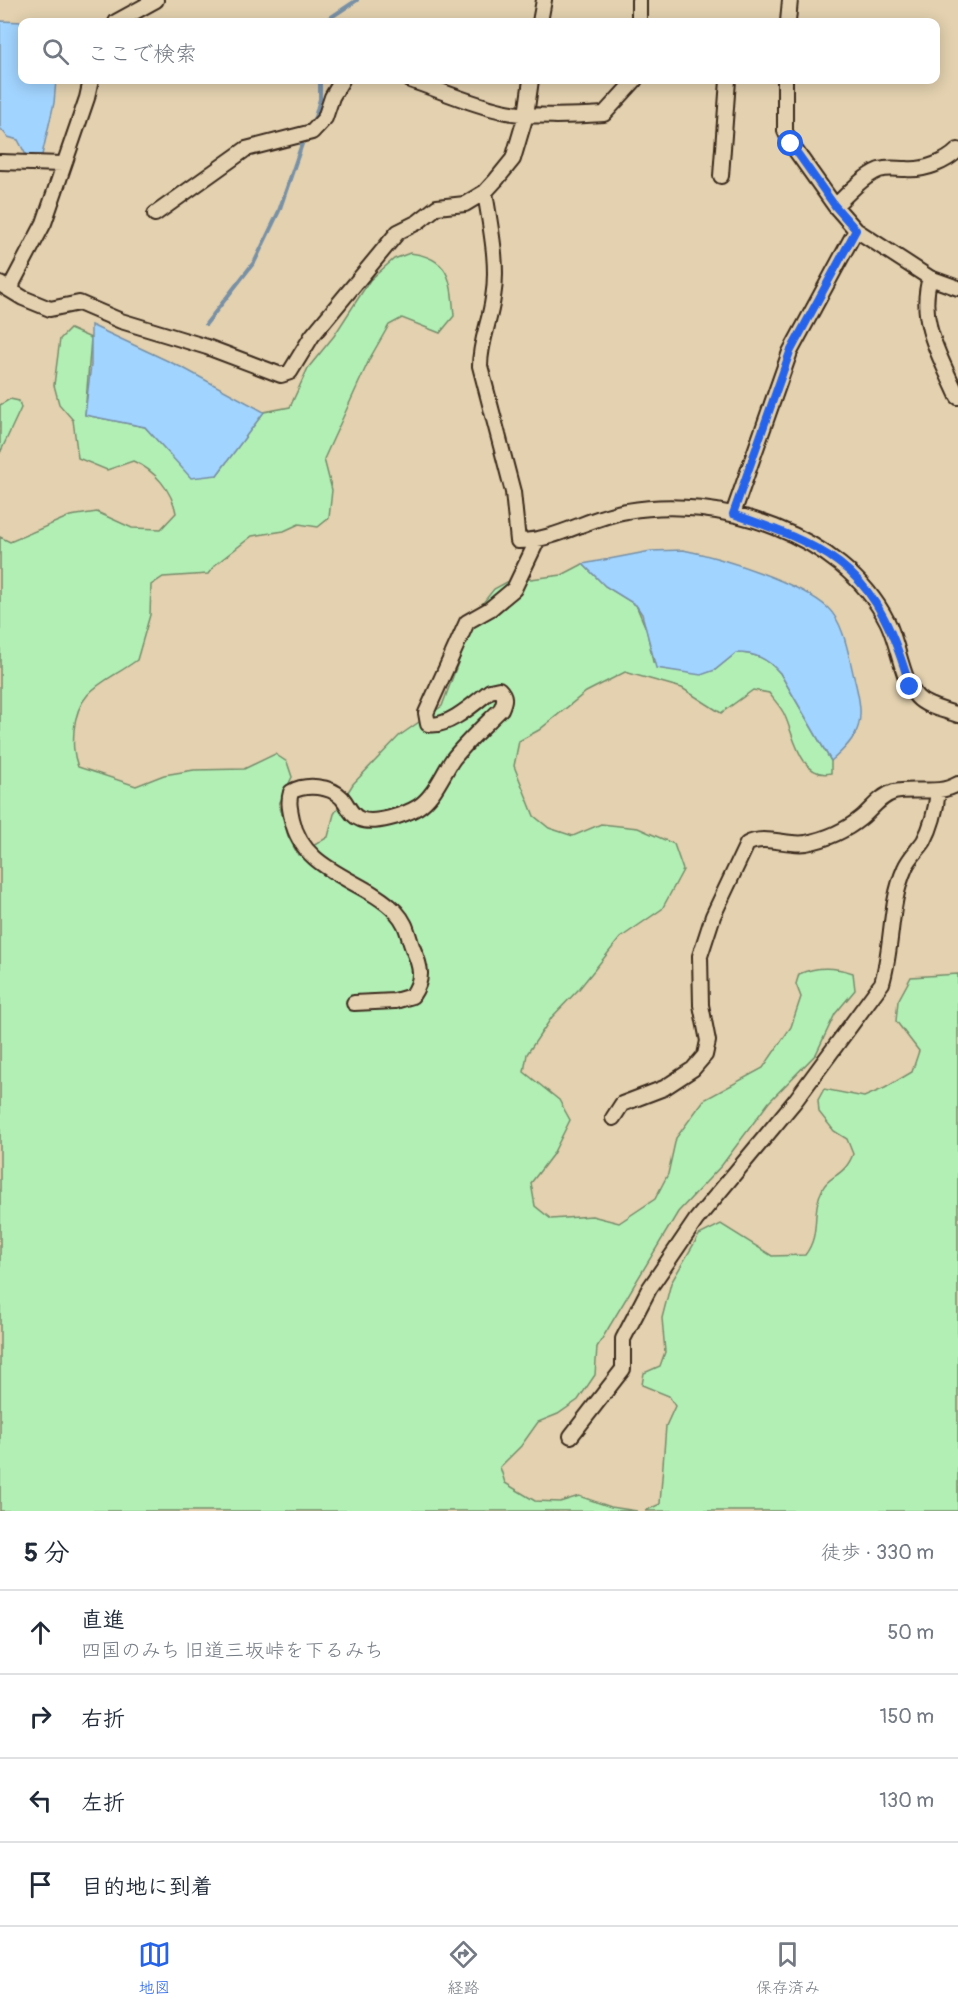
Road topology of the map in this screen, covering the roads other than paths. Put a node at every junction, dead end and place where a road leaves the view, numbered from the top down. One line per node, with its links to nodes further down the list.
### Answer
1 (156, 0): 5 (street)
2 (544, 0): 6 (street)
3 (639, 0): 7 (street)
4 (790, 0): 8 (street)
5 (123, 18)
6 (541, 18)
7 (639, 18)
8 (788, 18)
9 (90, 84): 19 (street)
10 (340, 84): 23 (street)
11 (421, 84): 16 (street)
12 (530, 84): 16 (street)
13 (631, 84): 16 (street)
14 (728, 84): 20 (street)
15 (785, 84): 22 (street)
16 (526, 115): 21 (street)
17 (958, 150): 22 (street)
18 (0, 162): 19 (street)
19 (62, 164): 26 (street)
20 (721, 176)
21 (485, 192): 26 (street); 30 (street)
22 (835, 206): 24 (street)
23 (155, 214)
24 (856, 230): 25 (street); 29 (street)
25 (930, 278): 27 (street); 28 (street)
26 (6, 286)
27 (958, 288)
28 (958, 397)
29 (733, 514): 30 (street); 31 (street)
30 (537, 541): 34 (street)
31 (958, 715)
32 (958, 784): 33 (street)
33 (938, 792): 35 (street); 36 (street)
34 (354, 1003)
35 (613, 1118)
36 (571, 1436)

